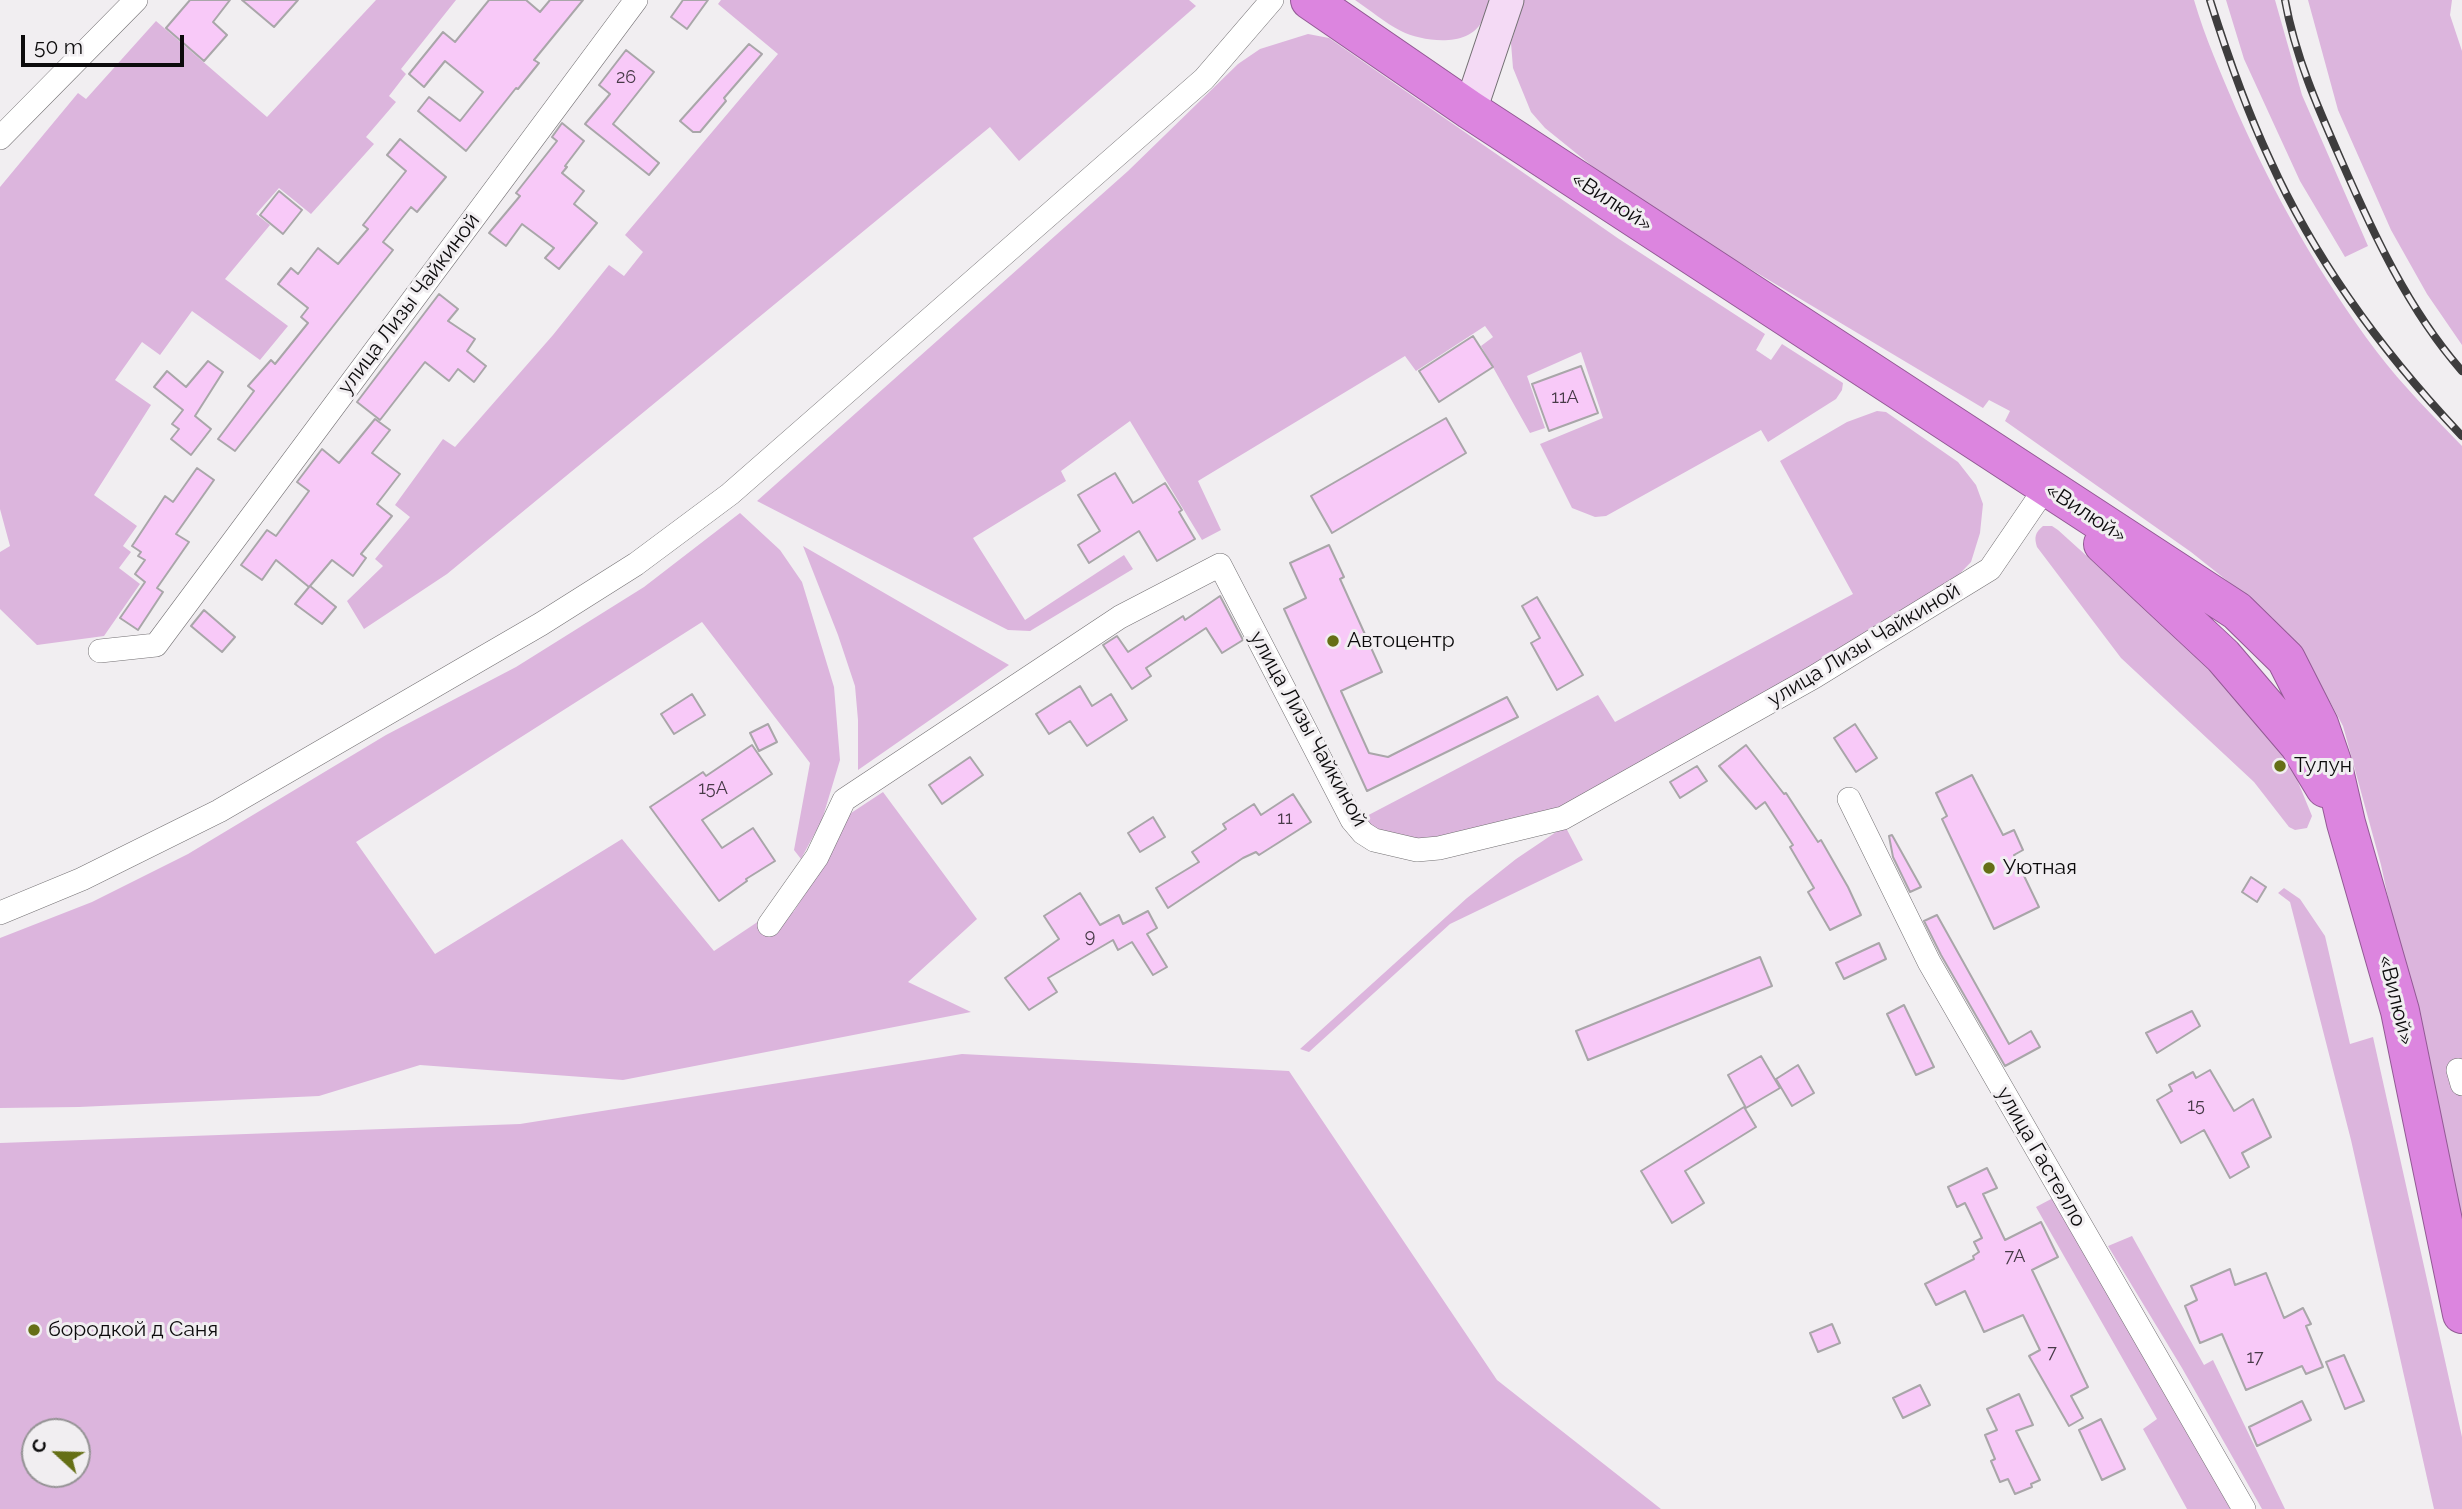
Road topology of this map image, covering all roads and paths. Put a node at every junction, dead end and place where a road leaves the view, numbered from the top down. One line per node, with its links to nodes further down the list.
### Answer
1 (136, 0): 7 (street)
2 (636, 0): 9 (street, улица Лизы Чайкиной)
3 (1272, 0): 11 (street)
4 (1310, 0): 6 (highway, «Вилюй»)
5 (1507, 0): 6 (street)
6 (1470, 110): 8 (highway, «Вилюй»)
7 (0, 138)
8 (2046, 487): 12 (street, улица Лизы Чайкиной); 13 (highway, «Вилюй»)
9 (100, 651)
10 (1849, 799): 14 (street, улица Гастелло)
11 (0, 913)
12 (769, 925)
13 (2462, 1314)
14 (2244, 1509)

